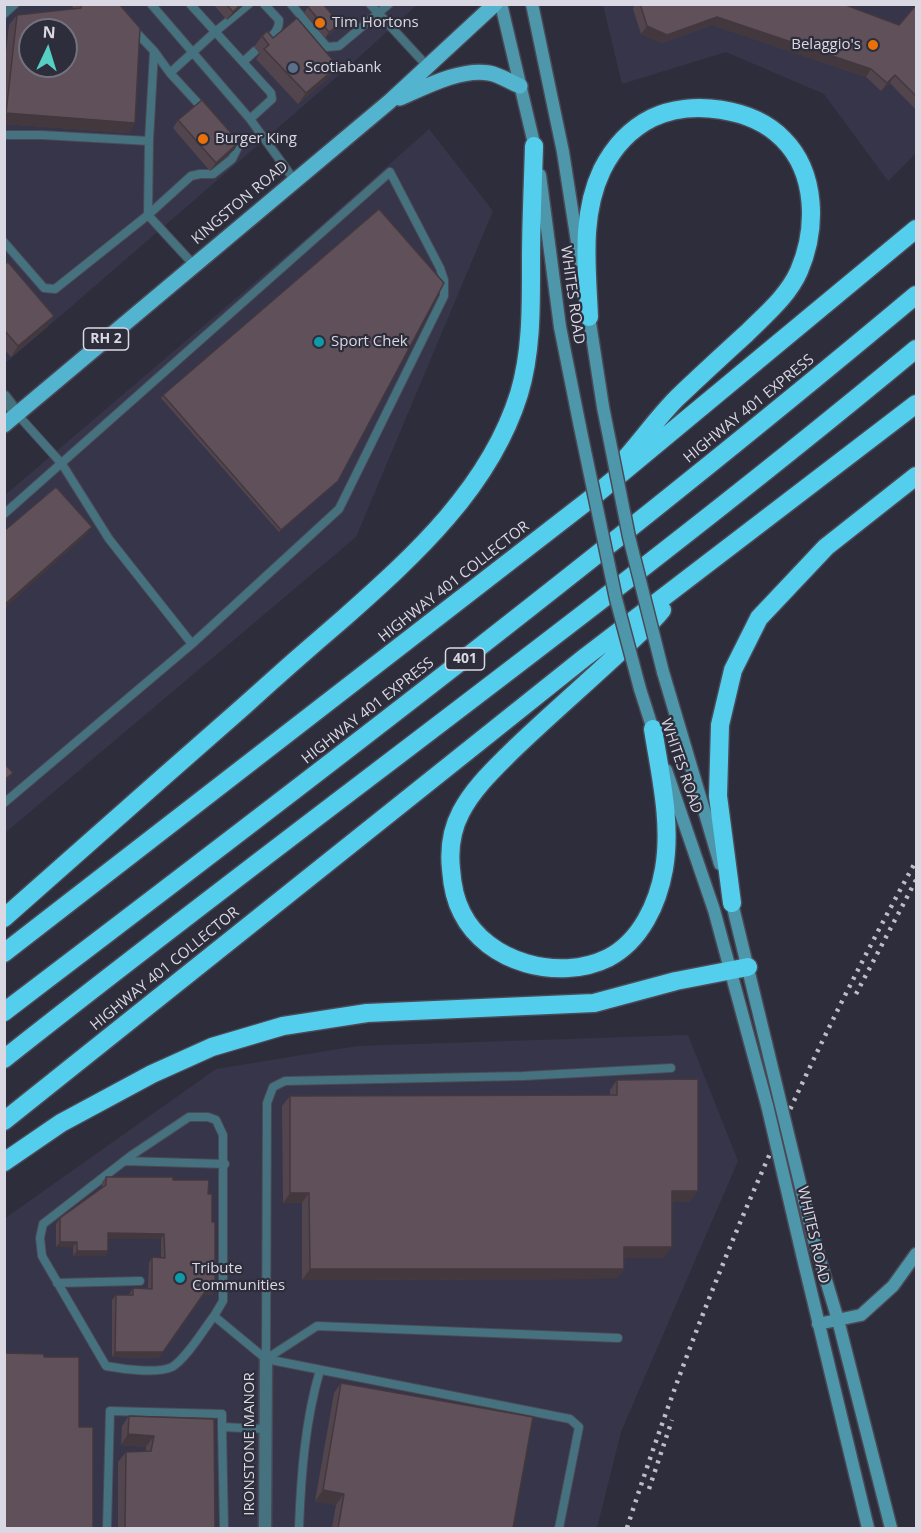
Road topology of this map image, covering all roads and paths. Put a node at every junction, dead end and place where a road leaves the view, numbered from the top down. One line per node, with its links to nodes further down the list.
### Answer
1 (15, 4): 12 (lane)
2 (152, 4): 19 (lane)
3 (190, 4): 15 (lane)
4 (249, 4): 15 (lane)
5 (264, 4): 16 (lane)
6 (291, 4): 13 (lane)
7 (370, 4): 13 (lane)
8 (389, 4): 13 (lane)
9 (495, 4): 21 (main road, KINGSTON ROAD / RH 2)
10 (501, 4): 23 (main road, WHITES ROAD)
11 (532, 4): 37 (main road, WHITES ROAD)
12 (4, 14)
13 (378, 14): 21 (lane)
14 (124, 20): 17 (lane)
15 (215, 32): 19 (lane); 20 (lane)
16 (264, 43)
17 (154, 51): 22 (lane); 29 (lane)
18 (255, 51): 20 (lane)
19 (192, 52): 22 (lane); 26 (lane)
20 (243, 62): 26 (lane)
21 (428, 67): 24 (main road, KINGSTON ROAD / RH 2)
22 (170, 73): 25 (lane)
23 (520, 86): 24 (main road); 30 (main road, WHITES ROAD)
24 (389, 102): 31 (main road, KINGSTON ROAD / RH 2)
25 (211, 117)
26 (250, 119): 31 (lane)
27 (4, 135): 29 (lane)
28 (227, 135): 32 (lane)
29 (149, 141): 32 (lane)
30 (534, 146): 51 (main road, WHITES ROAD, bridge); 54 (highway)
31 (295, 181): 35 (main road, KINGSTON ROAD / RH 2)
32 (148, 215): 34 (lane); 35 (lane)
33 (916, 229): 47 (highway, HIGHWAY 401 COLLECTOR)
34 (4, 242)
35 (194, 265): 43 (main road, KINGSTON ROAD / RH 2)
36 (916, 295): 57 (highway, HIGHWAY 401 EXPRESS / 401)
37 (589, 317): 47 (highway); 53 (main road, WHITES ROAD, bridge)
38 (916, 349): 40 (highway, 401)
39 (916, 355): 40 (highway)
40 (861, 395): 58 (highway, 401)
41 (4, 398): 43 (street)
42 (916, 404): 49 (highway, HIGHWAY 401 COLLECTOR)
43 (17, 414): 44 (main road, KINGSTON ROAD / RH 2); 45 (lane)
44 (4, 425)
45 (62, 464): 48 (lane); 50 (lane); 50 (lane)
46 (916, 476): 53 (highway)
47 (594, 496): 55 (highway, HIGHWAY 401 COLLECTOR)
48 (4, 514)
49 (686, 579): 51 (highway); 60 (highway, HIGHWAY 401 COLLECTOR)
50 (192, 644): 52 (lane)
51 (653, 729): 56 (main road, WHITES ROAD)
52 (4, 803)
53 (732, 903): 56 (main road, WHITES ROAD)
54 (4, 918)
55 (4, 953)
56 (740, 969): 62 (highway); 68 (main road, WHITES ROAD, bridge); 69 (main road, WHITES ROAD, bridge)
57 (4, 1012)
58 (4, 1059)
59 (671, 1068): 71 (lane)
60 (4, 1121)
61 (124, 1161): 63 (lane); 63 (lane); 66 (lane)
62 (4, 1162)
63 (225, 1164): 67 (lane)
64 (916, 1254): 68 (main road)
65 (140, 1281): 66 (lane)
66 (57, 1282): 67 (lane)
67 (214, 1316): 71 (lane)
68 (838, 1320): 69 (main road); 81 (main road, WHITES ROAD)
69 (818, 1324): 80 (main road, WHITES ROAD)
70 (618, 1338): 71 (lane)
71 (266, 1359): 72 (lane); 74 (street, IRONSTONE MANOR)
72 (320, 1370): 78 (lane); 79 (lane)
73 (222, 1427): 74 (lane); 75 (lane); 76 (lane)
74 (266, 1429): 77 (street, IRONSTONE MANOR)
75 (106, 1528)
76 (224, 1528)
77 (265, 1528)
78 (299, 1528)
79 (559, 1528)
80 (868, 1528)
81 (891, 1528)

